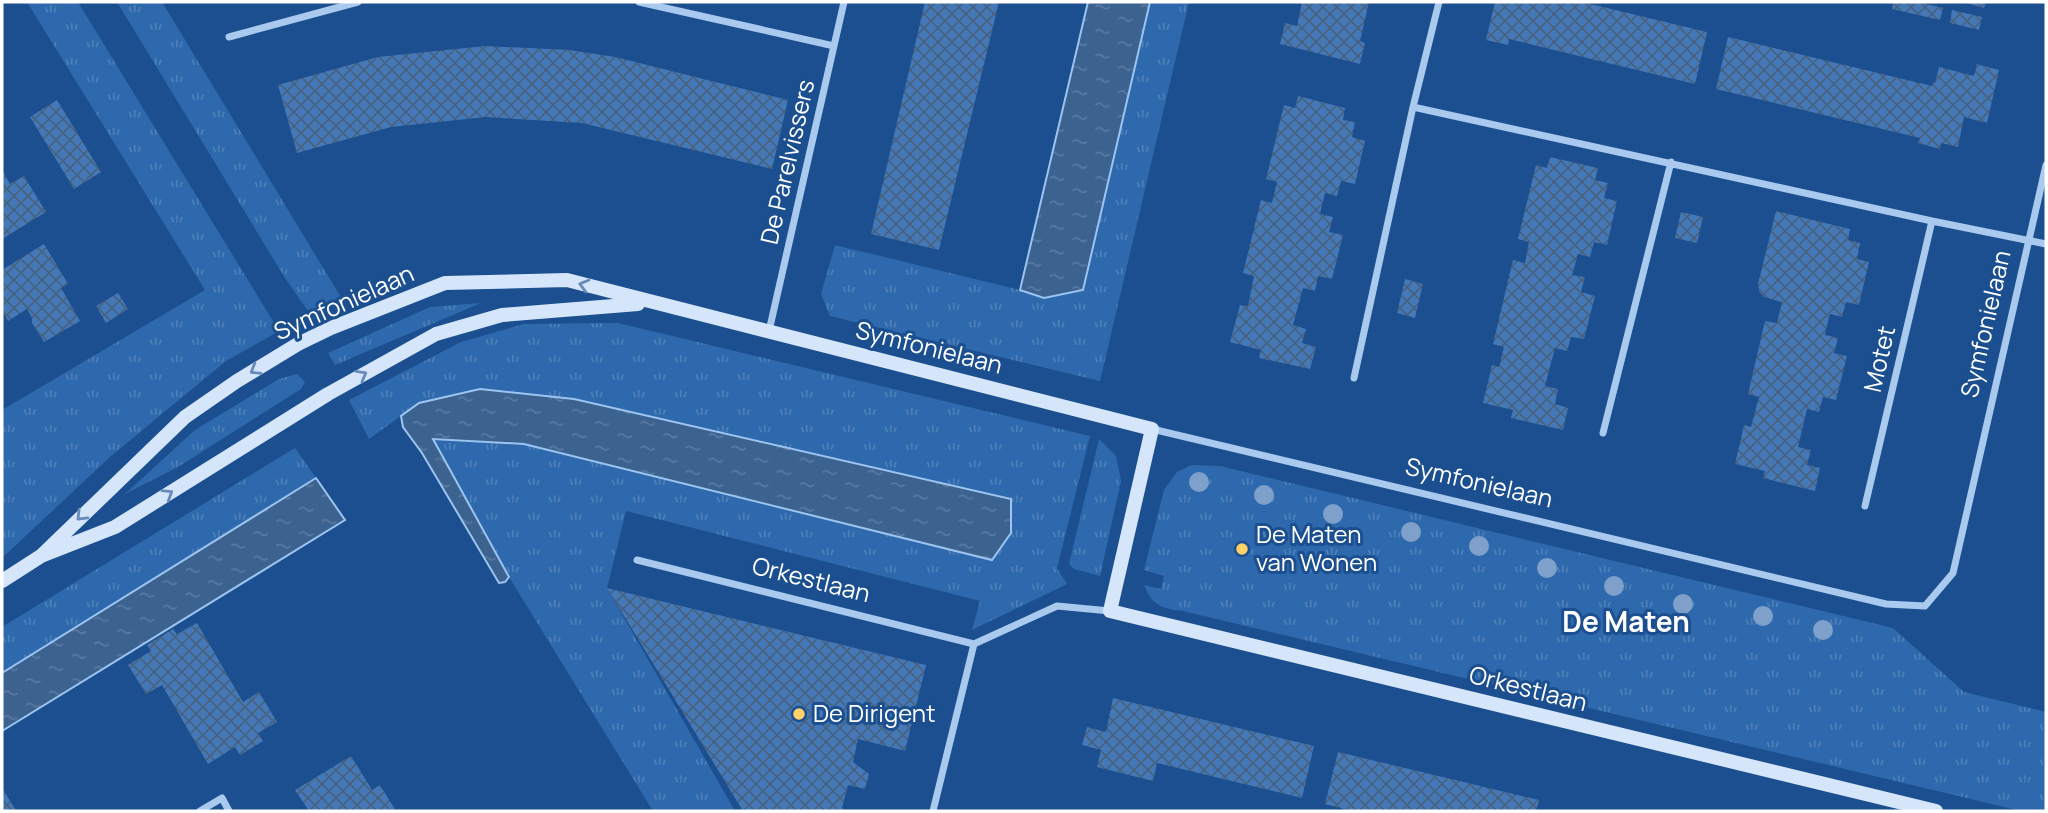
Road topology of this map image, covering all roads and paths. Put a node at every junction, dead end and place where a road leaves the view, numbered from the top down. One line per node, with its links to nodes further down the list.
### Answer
1 (358, 2): 5 (street)
2 (639, 2): 6 (street)
3 (844, 2): 6 (street, De Parelvissers)
4 (1440, 2): 7 (street)
5 (229, 37)
6 (834, 46): 14 (street, De Parelvissers)
7 (1413, 107): 8 (street); 15 (street)
8 (1671, 162): 10 (street); 17 (street)
9 (2046, 165): 11 (street)
10 (1932, 221): 11 (street); 18 (street, Motet)
11 (2028, 239): 12 (street); 16 (street, Symfonielaan)
12 (2046, 244)
13 (650, 303): 14 (street, Symfonielaan); 19 (street, Symfonielaan, one-way to 13); 19 (street, Symfonielaan, one-way to 19)
14 (769, 331): 16 (street, Symfonielaan)
15 (1354, 378)
16 (1152, 429): 22 (street)
17 (1604, 433)
18 (1865, 506)
19 (41, 556): 21 (street, Symfonielaan)
20 (637, 560): 23 (street, Orkestlaan)
21 (2, 581)
22 (1110, 611): 23 (street, Orkestlaan); 27 (street, Orkestlaan)
23 (974, 644): 26 (street)
24 (200, 811): 25 (street)
25 (229, 811)
26 (933, 811)
27 (1936, 811)

